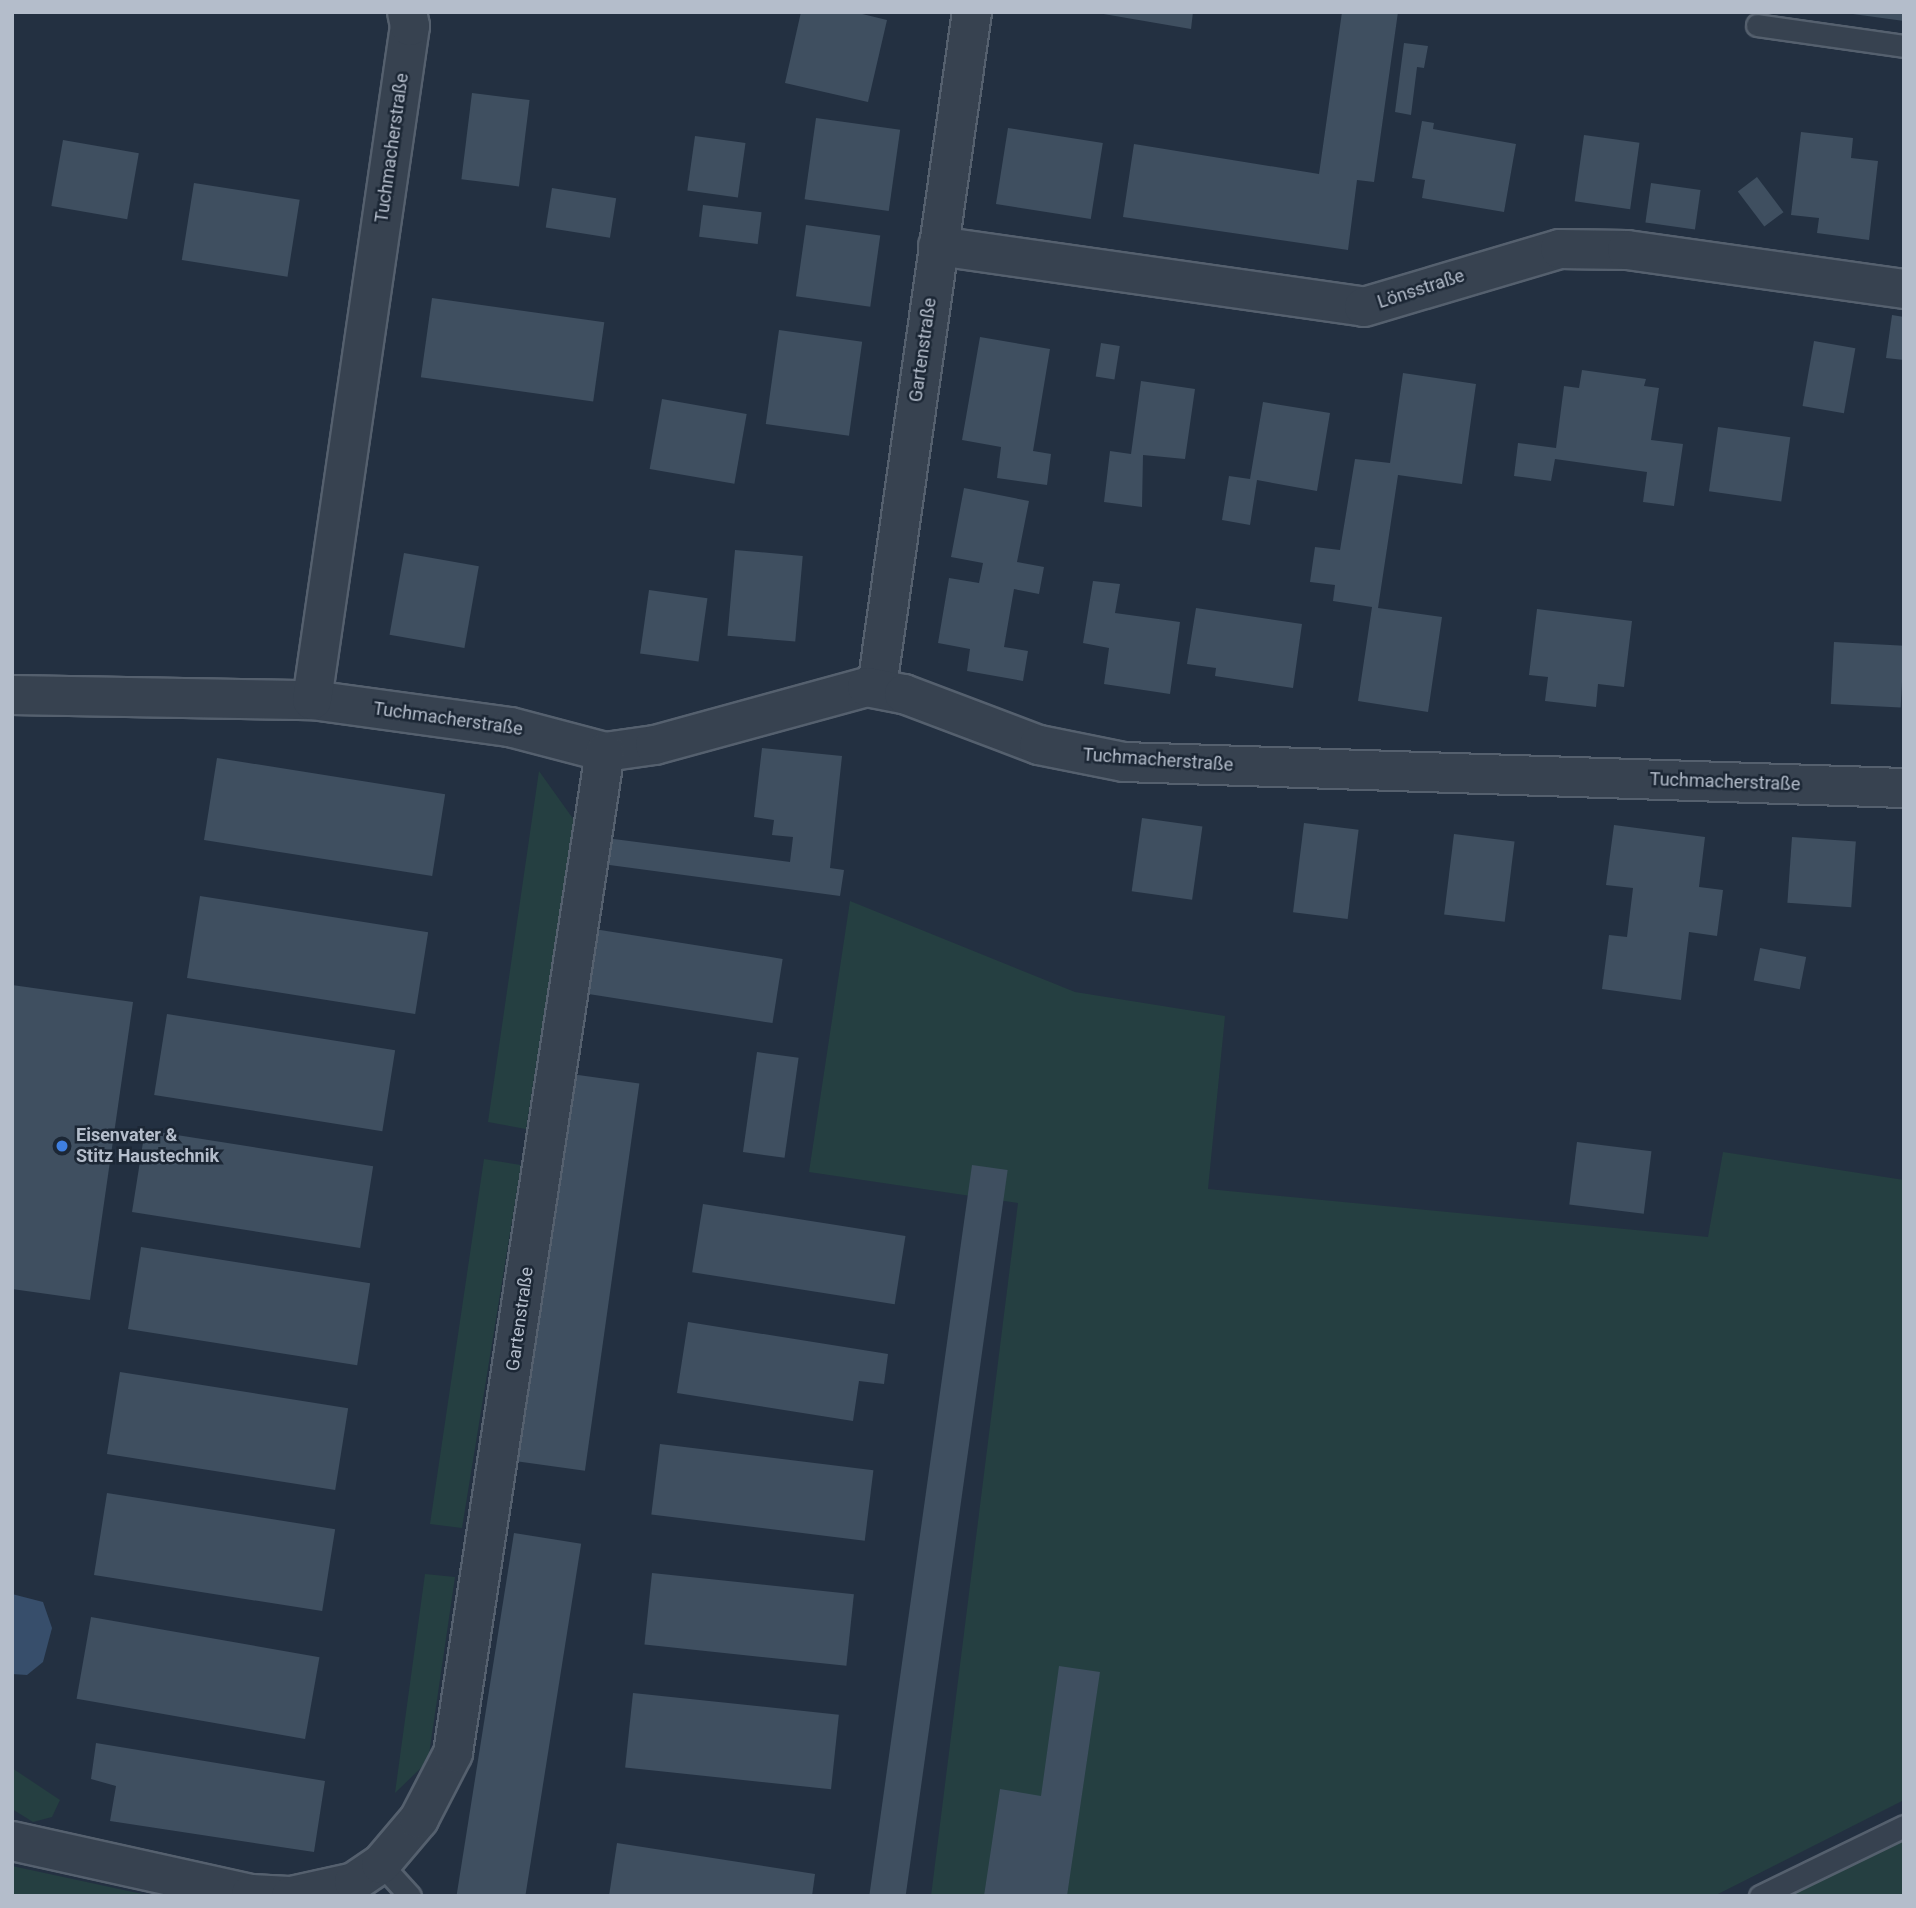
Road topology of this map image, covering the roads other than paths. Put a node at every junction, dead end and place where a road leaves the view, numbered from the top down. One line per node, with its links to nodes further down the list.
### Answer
1 (407, 12): 9 (street, Tuchmacherstraße)
2 (972, 12): 5 (street, Gartenstraße)
3 (1757, 25): 4 (lane)
4 (1904, 46)
5 (938, 246): 6 (street, Lönsstraße); 7 (street, Gartenstraße)
6 (1904, 289)
7 (877, 687): 10 (street, Tuchmacherstraße); 11 (street, Tuchmacherstraße)
8 (12, 695): 9 (street, Tuchmacherstraße)
9 (312, 700): 10 (street, Tuchmacherstraße)
10 (605, 752): 14 (street, Gartenstraße)
11 (1904, 788)
12 (1904, 1826): 17 (lane)
13 (12, 1841): 15 (street)
14 (381, 1864): 15 (street); 16 (lane)
15 (290, 1896)
16 (410, 1896)
17 (1760, 1896)

